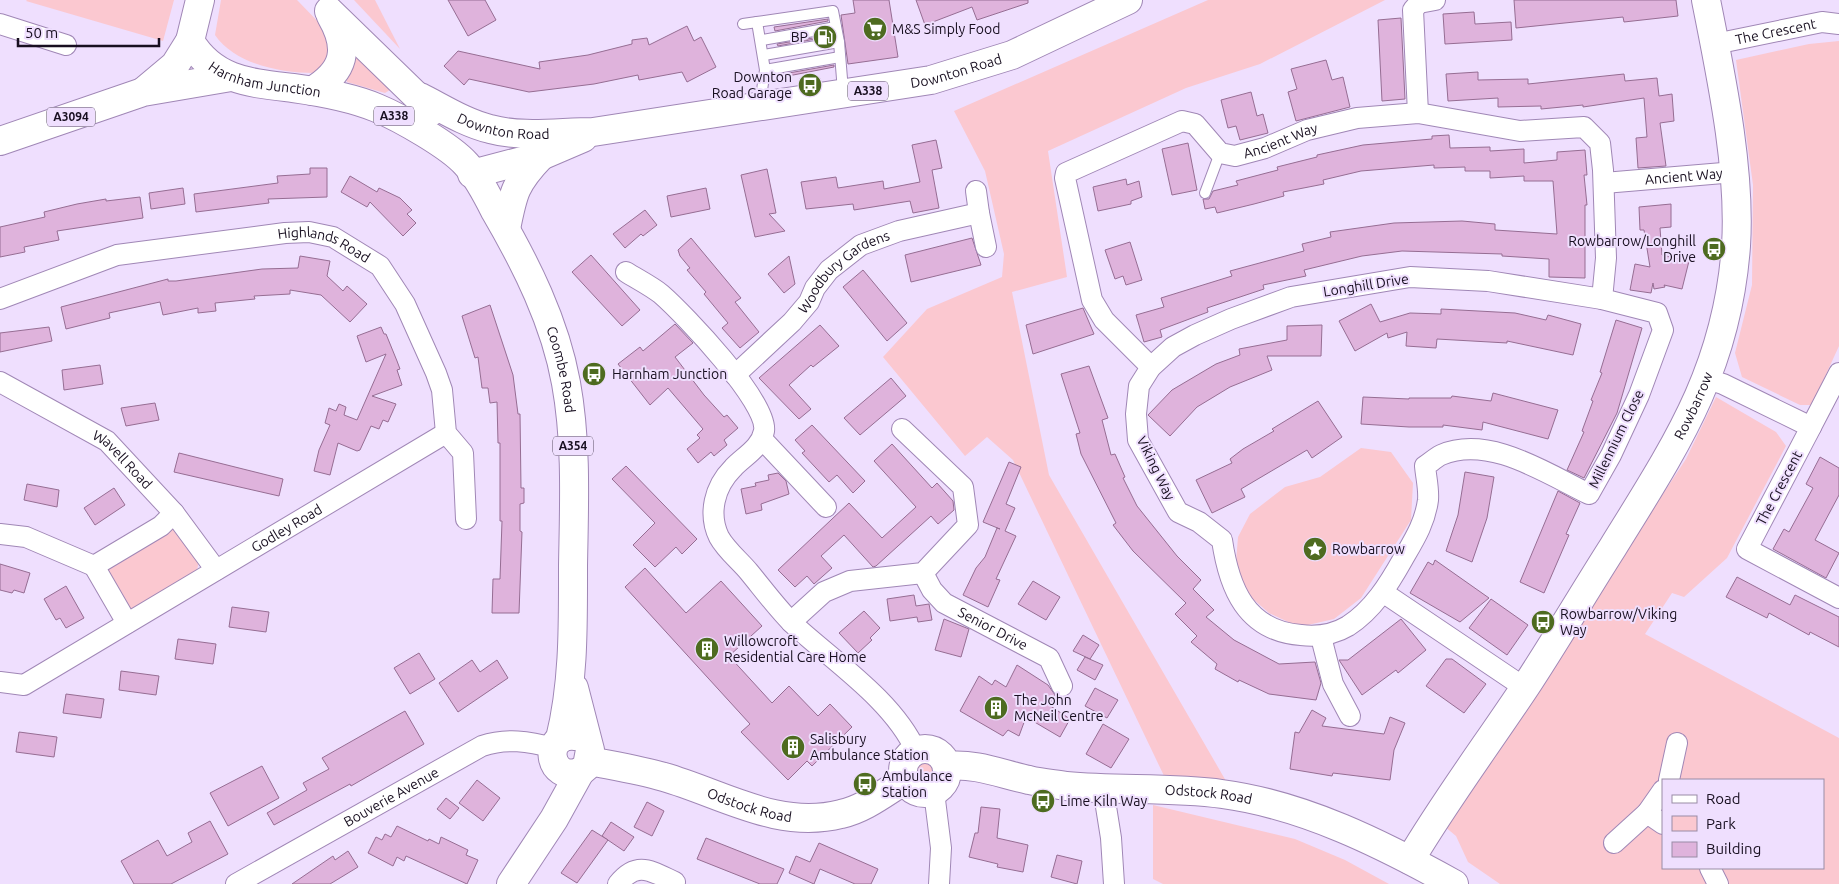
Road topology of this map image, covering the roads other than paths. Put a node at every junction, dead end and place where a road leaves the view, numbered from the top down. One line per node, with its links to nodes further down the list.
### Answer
1 (200, 0): 12 (main road)
2 (1128, 0): 22 (main road, Downton Road / A338)
3 (1435, 0): 25 (street)
4 (1706, 0): 14 (main road, Rowbarrow)
5 (323, 6): 20 (main road, Harnham Junction / A338); 23 (main road, Downton Road / A338)
6 (757, 22): 8 (lane); 10 (lane); 11 (lane)
7 (0, 24): 15 (street)
8 (743, 24)
9 (1839, 24): 14 (street, The Crescent)
10 (836, 26): 11 (lane); 13 (lane)
11 (762, 40): 16 (lane)
12 (190, 41): 19 (main road, Harnham Junction / A338); 21 (main road, A3094)
13 (839, 42): 16 (lane); 17 (lane)
14 (1715, 44): 31 (main road, Rowbarrow)
15 (66, 45)
16 (764, 55): 18 (lane)
17 (840, 57): 18 (lane); 22 (lane)
18 (765, 70): 24 (lane)
19 (231, 77): 20 (main road, Harnham Junction / A338); 21 (main road, A3094)
20 (312, 91): 30 (main road, A338)
21 (143, 92): 27 (main road, A3094)
22 (843, 96): 24 (main road, Downton Road / A338)
23 (420, 97): 26 (main road, Downton Road / A338); 30 (main road, Downton Road / A338)
24 (764, 106): 26 (main road, Downton Road / A338)
25 (1418, 113): 28 (street, Ancient Way); 32 (street, Ancient Way)
26 (593, 132): 29 (main road, Downton Road / A338)
27 (0, 141)
28 (1220, 153): 34 (lane); 42 (street)
29 (541, 156): 30 (main road, Downton Road / A338); 36 (main road)
30 (469, 169): 36 (main road, Coombe Road / A354)
31 (1734, 172): 32 (street, Ancient Way); 45 (main road, Rowbarrow)
32 (1604, 183): 40 (street, Ancient Way)
33 (976, 191): 35 (street)
34 (1206, 193)
35 (980, 213): 37 (street); 44 (street, Woodbury Gardens)
36 (506, 230): 69 (main road, Coombe Road / A354)
37 (986, 247)
38 (626, 272): 44 (street)
39 (0, 299): 49 (street, Highlands Road)
40 (1602, 299): 41 (street, Longhill Drive); 42 (street, Longhill Drive)
41 (1657, 313): 58 (street, Millennium Close)
42 (1151, 367): 62 (street, Viking Way)
43 (1839, 373): 47 (street, The Crescent)
44 (735, 375): 50 (street)
45 (1707, 379): 47 (street); 65 (main road, Rowbarrow)
46 (0, 382): 52 (street, Wavell Road)
47 (1811, 427): 59 (street, The Crescent)
48 (902, 429): 57 (street)
49 (446, 434): 53 (street); 56 (street, Godley Road)
50 (762, 438): 51 (street); 60 (street)
51 (826, 507)
52 (174, 513): 55 (street); 56 (street, Wavell Road)
53 (466, 519)
54 (0, 534): 55 (street)
55 (94, 566): 61 (street)
56 (216, 570): 61 (street, Godley Road)
57 (923, 573): 60 (street); 64 (street, Senior Drive)
58 (1384, 592): 62 (street, Viking Way); 65 (street)
59 (1839, 598)
60 (792, 622): 68 (street)
61 (127, 623): 63 (street, Godley Road)
62 (1321, 637): 66 (street)
63 (0, 682)
64 (1062, 686)
65 (1525, 688): 78 (main road, Rowbarrow)
66 (1350, 716)
67 (1677, 743): 71 (street)
68 (916, 751): 70 (main road); 72 (main road)
69 (571, 755): 72 (main road, Odstock Road); 80 (street, Bouverie Avenue); 81 (main road, Coombe Road / A354)
70 (947, 766): 73 (main road, Odstock Road); 74 (main road)
71 (1669, 779)
72 (905, 780): 74 (main road)
73 (1103, 788): 78 (main road, Odstock Road); 85 (street)
74 (934, 792): 84 (street)
75 (1662, 794): 76 (street)
76 (1655, 819): 77 (street)
77 (1614, 843)
78 (1410, 860): 86 (main road, Odstock Road)
79 (1710, 869): 87 (street)
80 (236, 884)
81 (511, 884)
82 (618, 884): 83 (street)
83 (674, 884)
84 (939, 884)
85 (1114, 884)
86 (1454, 884)
87 (1718, 884)

